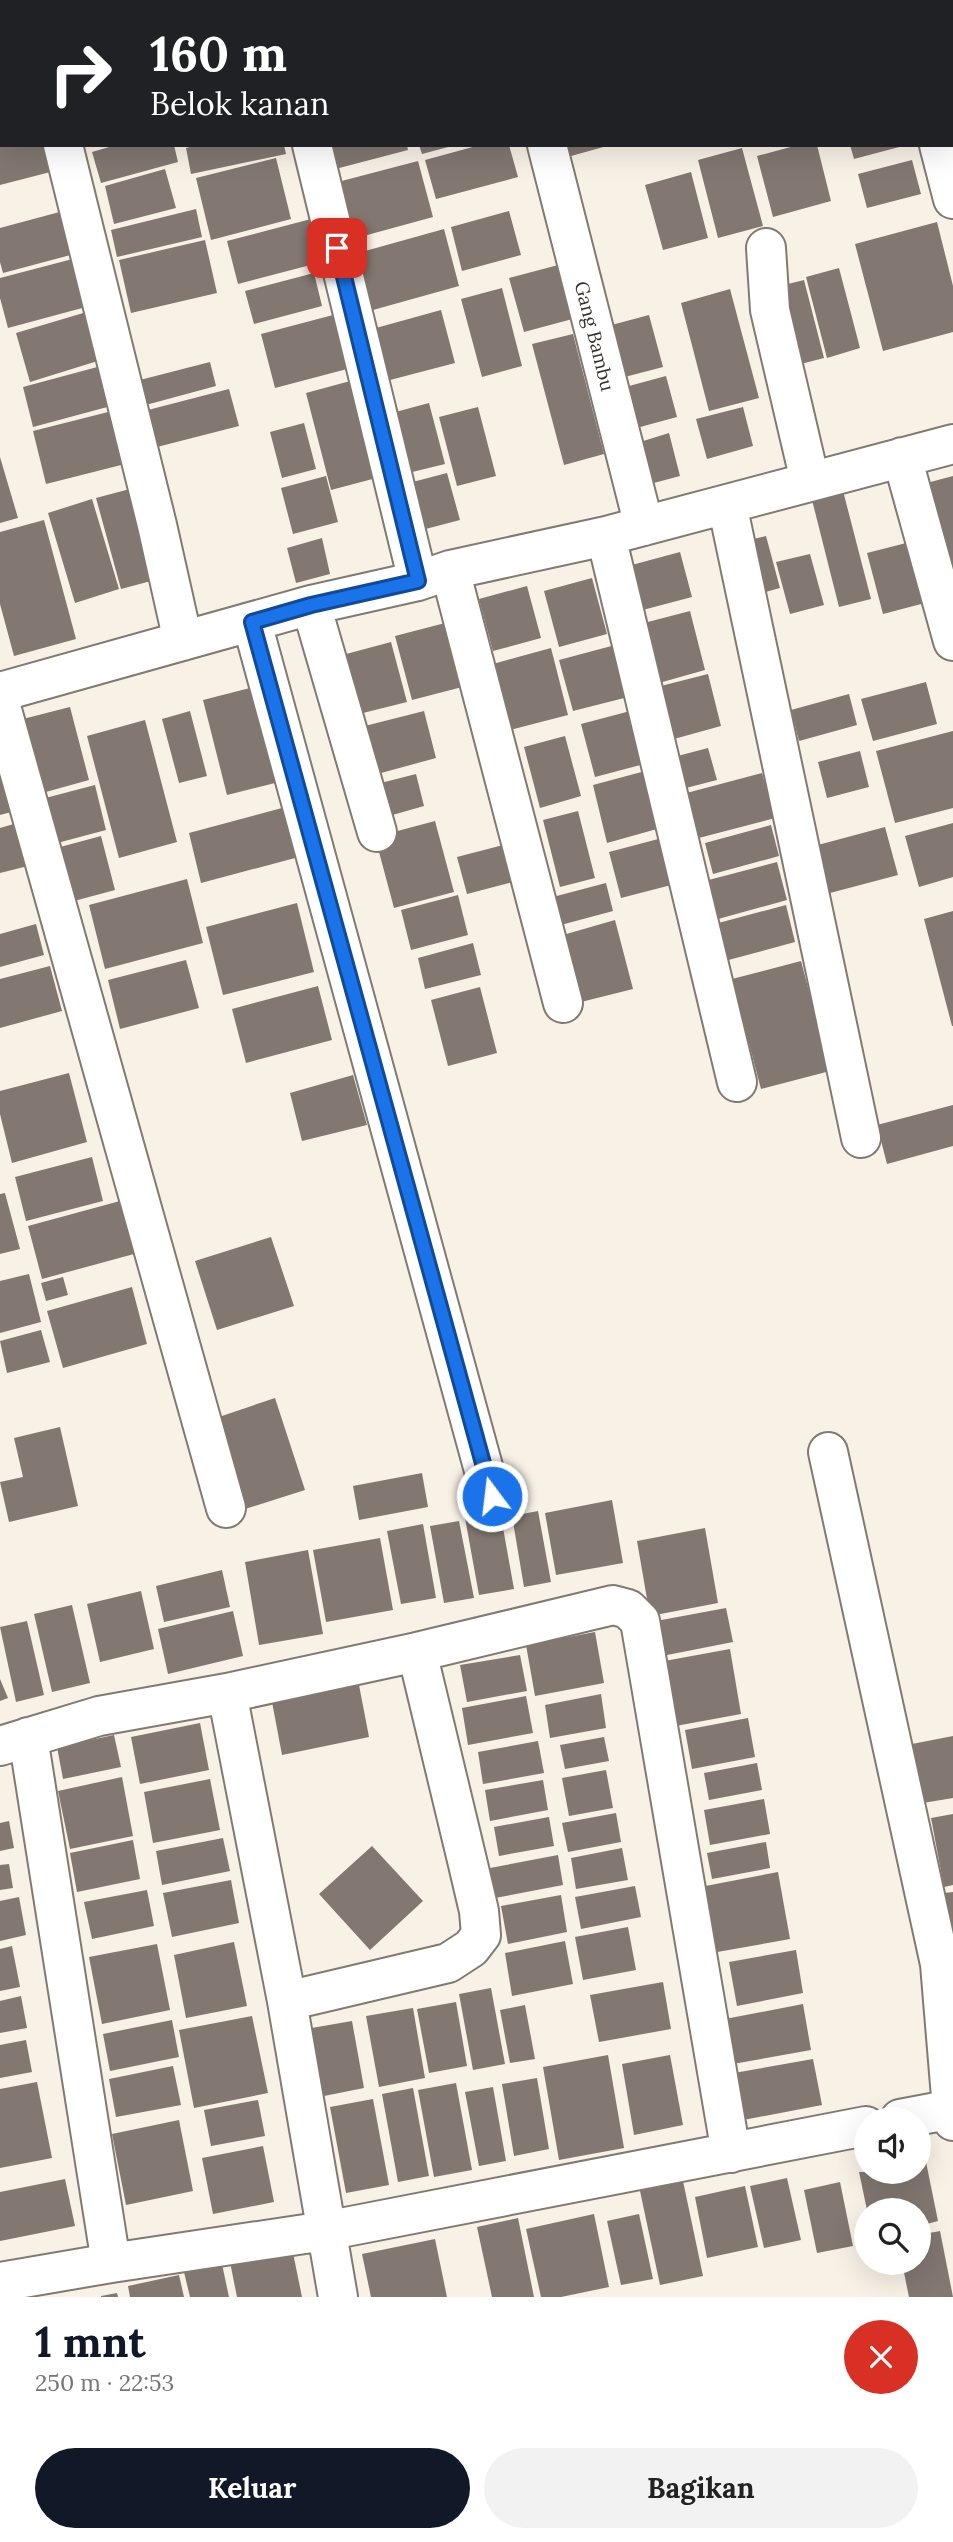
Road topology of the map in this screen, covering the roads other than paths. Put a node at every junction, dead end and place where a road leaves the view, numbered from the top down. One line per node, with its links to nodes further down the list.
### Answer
1 (63, 147): 16 (street)
2 (313, 147): 13 (street)
3 (548, 147): 11 (street, Gang Bambu)
4 (940, 147): 5 (street)
5 (953, 199)
6 (766, 248): 9 (street)
7 (953, 444): 8 (street)
8 (902, 457): 9 (street); 17 (street)
9 (810, 481): 10 (street)
10 (727, 504): 11 (street); 23 (street)
11 (644, 526): 12 (street)
12 (606, 536): 13 (street); 22 (street)
13 (434, 575): 14 (street); 21 (street)
14 (311, 605): 15 (street); 20 (street)
15 (252, 622): 16 (street); 25 (street)
16 (183, 641): 18 (street)
17 (953, 641)
18 (0, 692)
19 (0, 703): 26 (street)
20 (377, 832)
21 (564, 1003)
22 (737, 1082)
23 (861, 1138)
24 (828, 1452): 31 (street)
25 (492, 1496)
26 (226, 1508)
27 (417, 1652): 28 (street); 30 (street); 34 (street)
28 (227, 1693): 29 (street); 30 (street)
29 (14, 1742): 36 (street)
30 (287, 2001): 35 (street)
31 (952, 2113): 32 (street)
32 (931, 2115)
33 (854, 2128): 34 (street)
34 (731, 2153): 35 (street)
35 (325, 2231): 36 (street); 38 (street)
36 (111, 2263): 37 (street)
37 (0, 2282)
38 (338, 2297)

